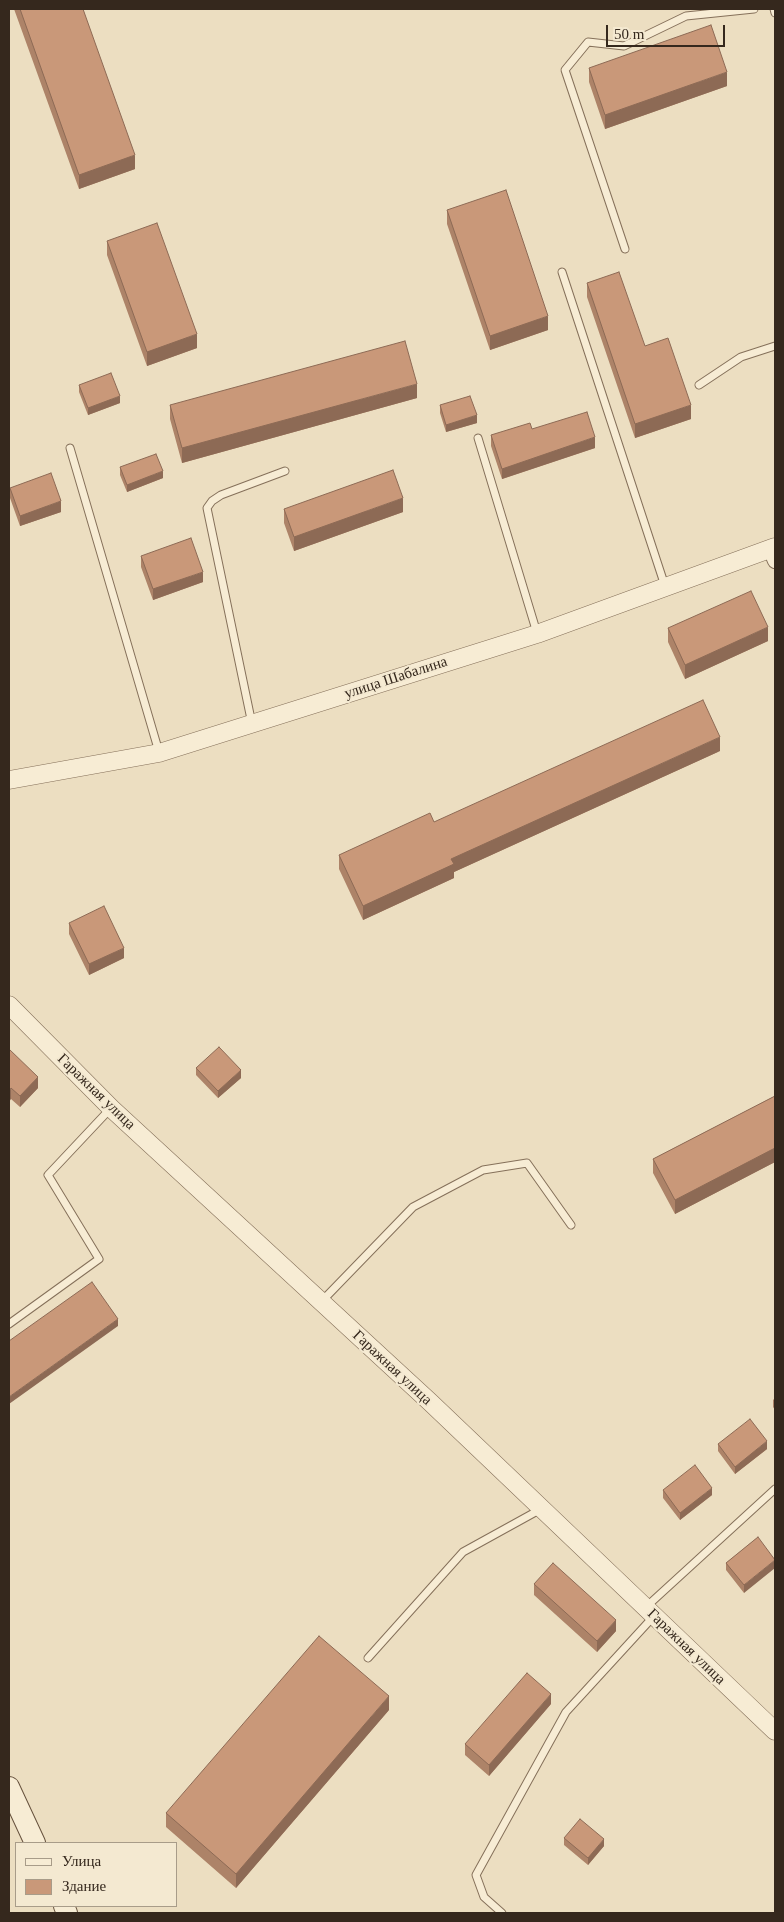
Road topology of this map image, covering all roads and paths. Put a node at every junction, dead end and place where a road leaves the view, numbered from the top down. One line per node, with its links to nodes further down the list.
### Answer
1 (754, 9): 4 (lane)
2 (774, 9): 3 (lane)
3 (775, 13)
4 (625, 249)
5 (562, 272): 12 (lane)
6 (775, 346): 7 (lane)
7 (699, 385)
8 (478, 438): 13 (lane)
9 (70, 448): 15 (lane)
10 (286, 471): 14 (lane)
11 (774, 552): 12 (street, улица Шабалина)
12 (665, 587): 13 (street, улица Шабалина)
13 (537, 634): 14 (street, улица Шабалина)
14 (252, 725): 15 (street, улица Шабалина)
15 (159, 753): 16 (street, улица Шабалина)
16 (9, 780)
17 (9, 1005): 18 (street, Гаражная улица)
18 (111, 1108): 20 (street, Гаражная улица); 21 (lane)
19 (571, 1225): 20 (lane)
20 (321, 1302): 23 (street, Гаражная улица)
21 (9, 1324)
22 (775, 1488): 24 (lane)
23 (542, 1509): 24 (street, Гаражная улица); 25 (lane)
24 (650, 1612): 26 (street, Гаражная улица); 29 (lane)
25 (368, 1658)
26 (775, 1731)
27 (9, 1787): 28 (main road)
28 (35, 1842)
29 (502, 1913)

